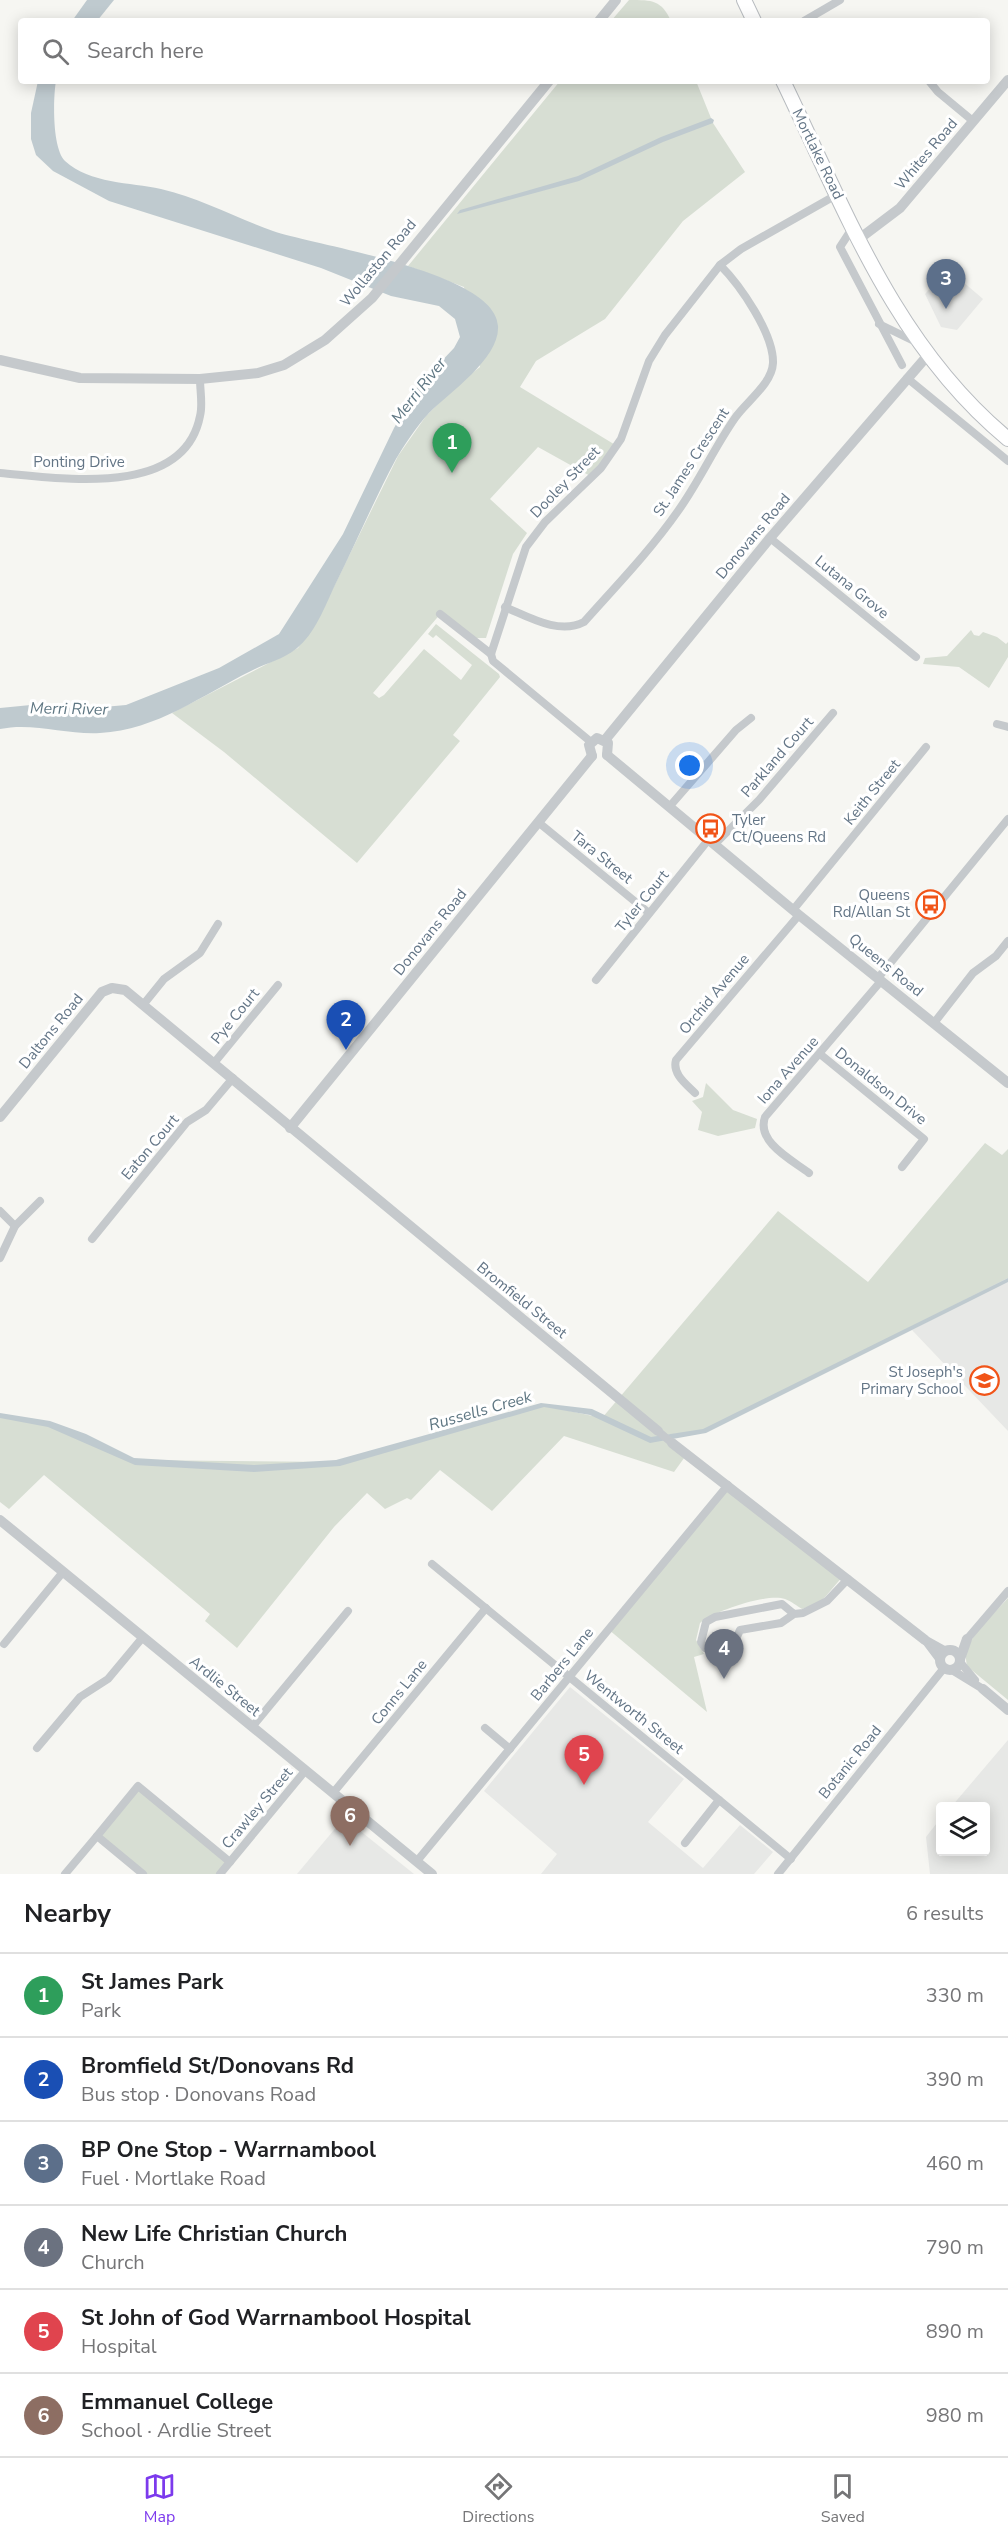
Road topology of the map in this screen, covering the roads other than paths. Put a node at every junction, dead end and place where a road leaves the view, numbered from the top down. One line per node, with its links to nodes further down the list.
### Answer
1 (616, 0): 4 (street)
2 (744, 0): 5 (main road)
3 (840, 0): 6 (street)
4 (601, 18)
5 (753, 18)
6 (809, 18)
7 (1008, 80): 11 (street, Whites Road)
8 (547, 84): 21 (street, Wollaston Road)
9 (784, 84): 12 (main road, Mortlake Road)
10 (931, 84): 11 (street)
11 (973, 121): 13 (street, Whites Road)
12 (838, 194): 13 (main road, Mortlake Road); 14 (street, Dooley Street)
13 (856, 233): 15 (street); 16 (main road, Mortlake Road)
14 (720, 265): 26 (street, Dooley Street); 26 (street, St. James Crescent)
15 (879, 324): 16 (street, Mortlake Road); 19 (street)
16 (918, 343): 17 (main road, Mortlake Road)
17 (928, 355): 20 (street, Donovans Road); 22 (main road, Mortlake Road)
18 (0, 360): 21 (street, Wollaston Road)
19 (902, 365)
20 (907, 378): 23 (street); 25 (street, Donovans Road)
21 (201, 379): 24 (street, Ponting Drive)
22 (1008, 439)
23 (1008, 461)
24 (0, 473)
25 (770, 538): 29 (street, Lutana Grove); 34 (street, Donovans Road)
26 (505, 607): 28 (street, Dooley Street)
27 (440, 614): 28 (street)
28 (492, 657): 35 (street)
29 (916, 657)
30 (833, 713): 42 (street, Parkland Court)
31 (751, 718): 39 (street)
32 (997, 724): 33 (street)
33 (1008, 727)
34 (605, 740): 35 (street); 37 (street)
35 (591, 742): 38 (street)
36 (926, 747): 43 (street, Keith Street)
37 (607, 755): 38 (street); 39 (street, Queens Road)
38 (592, 756): 41 (street, Donovans Road)
39 (670, 806): 42 (street, Queens Road)
40 (1008, 819): 47 (street, Iona Avenue)
41 (538, 822): 44 (street, Tara Street); 59 (street, Donovans Road)
42 (712, 841): 43 (street, Queens Road); 44 (street, Tyler Court)
43 (796, 912): 47 (street, Queens Road); 57 (street, Orchid Avenue)
44 (649, 913): 48 (street, Tyler Court)
45 (218, 924): 51 (street)
46 (1008, 941): 52 (street)
47 (879, 979): 52 (street, Queens Road); 53 (street, Iona Avenue)
48 (596, 980)
49 (278, 985): 54 (street, Pye Court)
50 (102, 992): 51 (street, Bromfield Street); 58 (street, Daltons Road)
51 (143, 1005): 54 (street, Bromfield Street)
52 (934, 1023): 56 (street, Queens Road)
53 (820, 1054): 60 (street, Donaldson Drive); 61 (street, Iona Avenue)
54 (214, 1063): 55 (street, Bromfield Street)
55 (233, 1078): 59 (street, Bromfield Street); 65 (street, Eaton Court)
56 (1008, 1082)
57 (694, 1093)
58 (0, 1117)
59 (290, 1128): 67 (street, Bromfield Street)
60 (902, 1167)
61 (809, 1173)
62 (40, 1200): 64 (street)
63 (0, 1211): 64 (street)
64 (15, 1226): 66 (street)
65 (92, 1239)
66 (0, 1258)
67 (658, 1431): 68 (street, Bromfield Street)
68 (672, 1443): 69 (street, Bromfield Street)
69 (728, 1485): 73 (street, Bromfield Street); 85 (street, Barbers Lane)
70 (0, 1520): 72 (street, Ardlie Street)
71 (432, 1564): 75 (street, Wentworth Street)
72 (63, 1572): 80 (street, Ardlie Street); 83 (street)
73 (848, 1579): 78 (street); 82 (street, Bromfield Street)
74 (1008, 1591): 81 (street, Botanic Road)
75 (486, 1608): 85 (street, Wentworth Street); 93 (street, Conns Lane)
76 (348, 1611): 88 (street)
77 (735, 1613): 78 (street); 79 (street); 79 (street)
78 (794, 1614): 79 (street)
79 (740, 1630)
80 (142, 1637): 88 (street, Ardlie Street); 90 (street)
81 (967, 1639): 84 (street, Botanic Road)
82 (925, 1640): 84 (street, Bromfield Street)
83 (4, 1644)
84 (951, 1660): 86 (street, Bromfield Street); 97 (street, Botanic Road)
85 (569, 1677): 91 (street, Barbers Lane); 94 (street, Wentworth Street)
86 (983, 1689): 87 (street, Bromfield Street)
87 (1008, 1710)
88 (252, 1727): 92 (street, Ardlie Street)
89 (485, 1728): 91 (street)
90 (37, 1748)
91 (510, 1749): 99 (street, Barbers Lane)
92 (306, 1771): 93 (street, Ardlie Street); 98 (street, Crawley Street)
93 (333, 1793): 99 (street, Ardlie Street)
94 (719, 1800): 96 (street); 97 (street, Wentworth Street)
95 (97, 1836): 98 (street, Crawley Street); 100 (street, Crawley Street); 101 (street)
96 (685, 1843)
97 (791, 1859): 104 (street, Botanic Road)
98 (230, 1862): 102 (street, Crawley Street)
99 (417, 1862): 103 (street, Ardlie Street)
100 (65, 1874)
101 (143, 1874)
102 (220, 1874)
103 (432, 1874)
104 (778, 1874)

